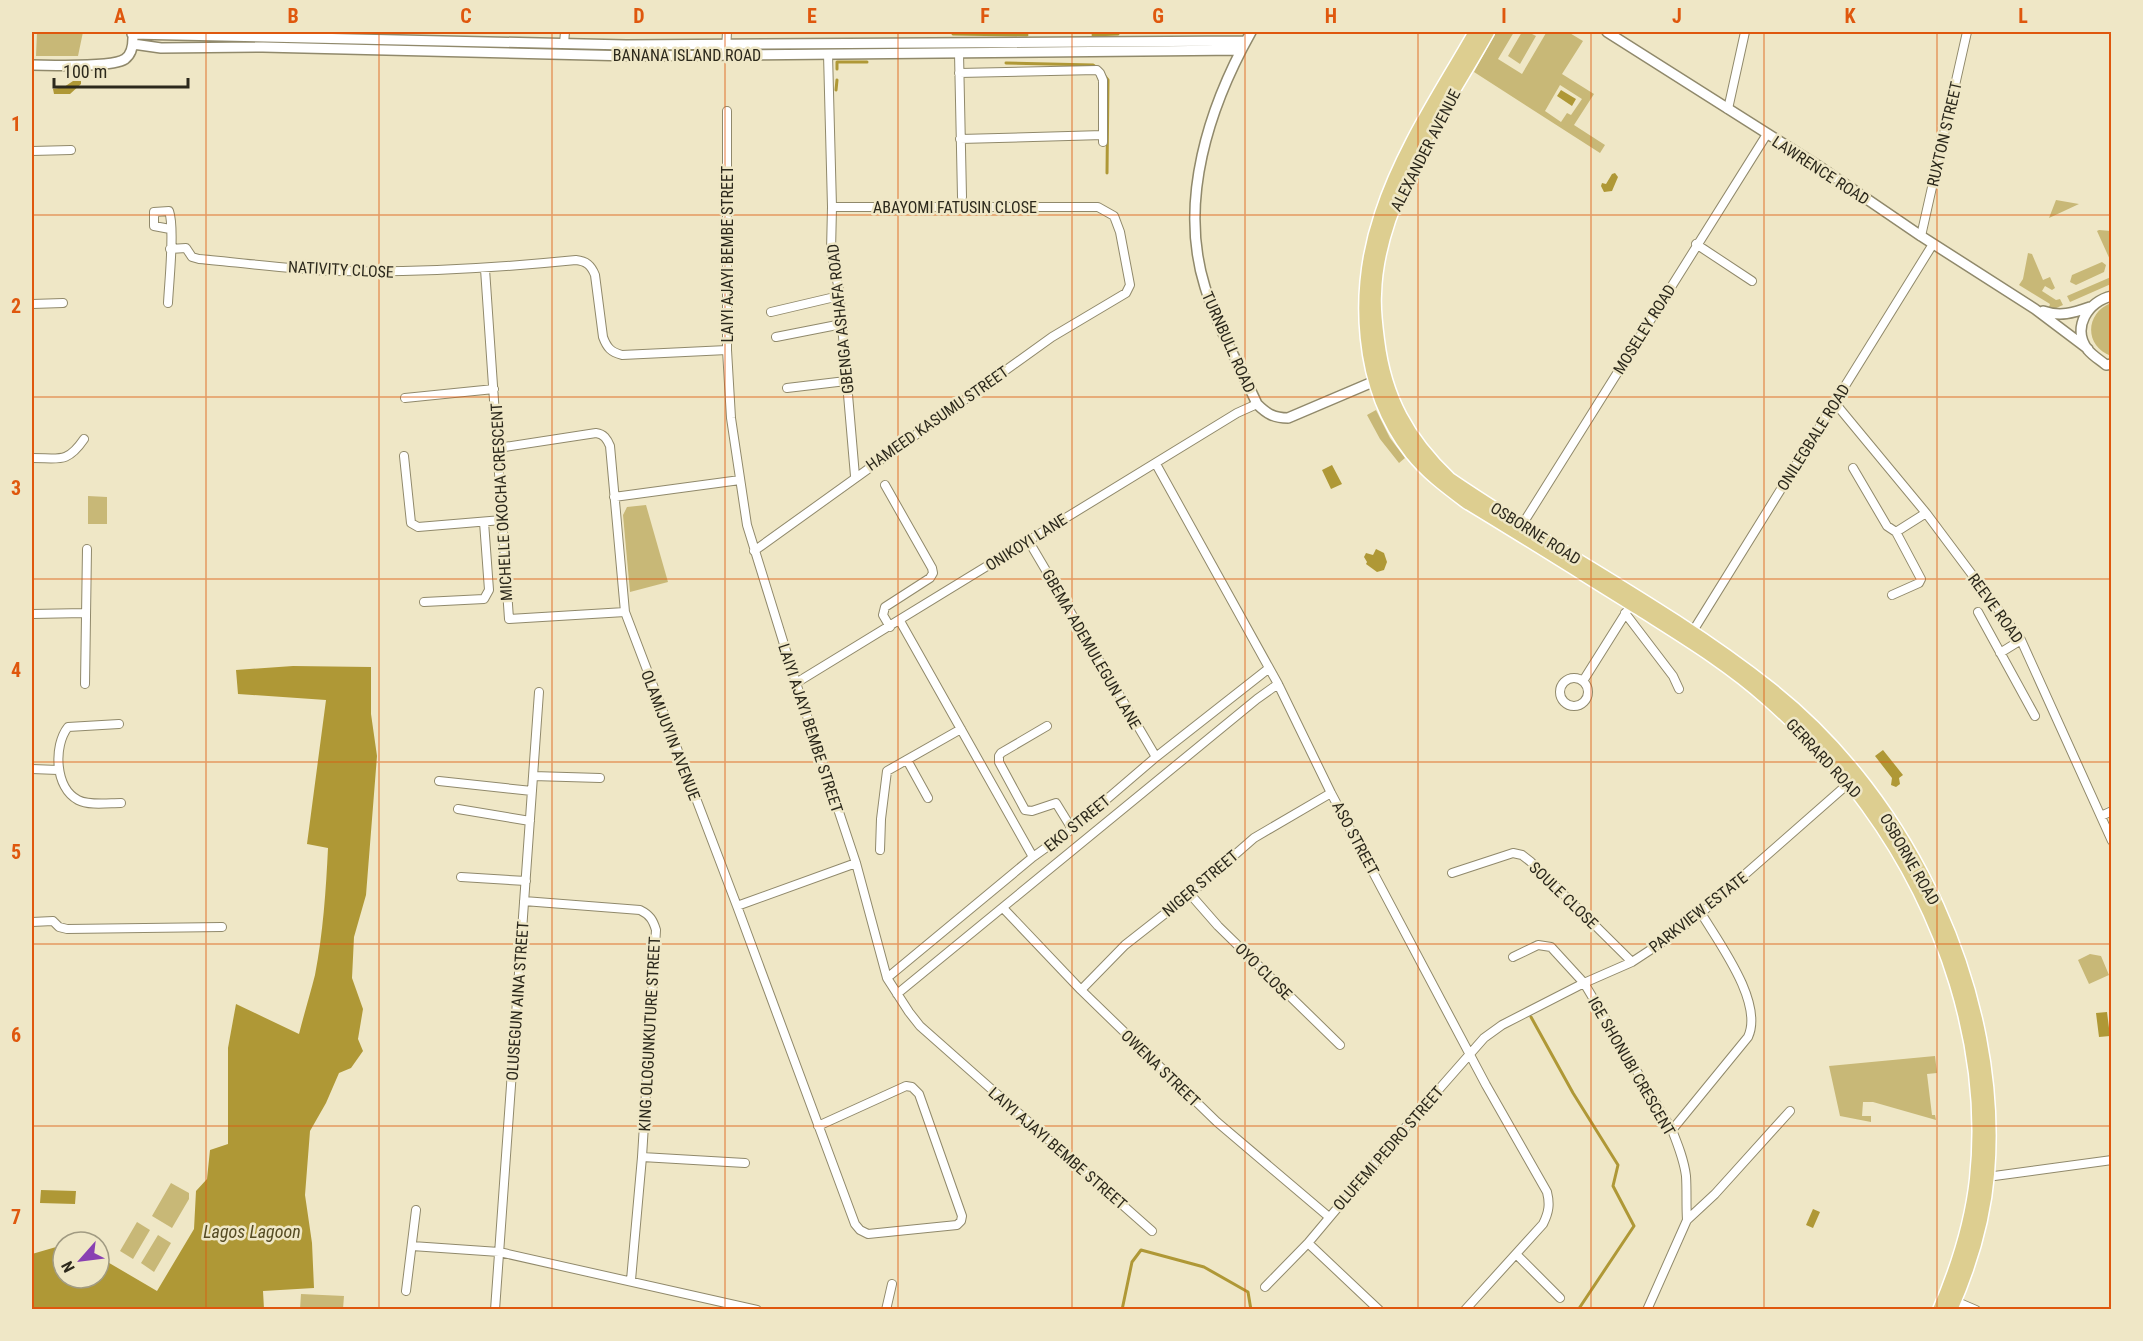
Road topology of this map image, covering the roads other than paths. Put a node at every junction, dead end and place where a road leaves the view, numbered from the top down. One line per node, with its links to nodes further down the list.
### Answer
1 (565, 32): 11 (street)
2 (727, 32): 12 (street)
3 (1251, 32): 13 (street, TURNBULL ROAD)
4 (1475, 32): 49 (main road, ALEXANDER AVENUE)
5 (1488, 32): 49 (main road, ALEXANDER AVENUE)
6 (1607, 32): 19 (street, LAWRENCE ROAD)
7 (1745, 32): 19 (street)
8 (1967, 32): 28 (street, RUXTON STREET)
9 (132, 33): 10 (street); 11 (street, BANANA ISLAND ROAD)
10 (133, 44): 15 (street, BANANA ISLAND ROAD); 17 (street)
11 (564, 44): 12 (street, BANANA ISLAND ROAD)
12 (726, 44): 13 (street, BANANA ISLAND ROAD); 15 (street)
13 (1243, 45): 14 (street, BANANA ISLAND ROAD); 54 (street, TURNBULL ROAD)
14 (959, 53): 16 (street, BANANA ISLAND ROAD); 18 (street)
15 (725, 54): 16 (street, BANANA ISLAND ROAD)
16 (828, 54): 26 (street, GBENGA ASHAFA ROAD)
17 (32, 65)
18 (958, 73): 22 (street); 22 (street)
19 (1728, 109): 21 (street, LAWRENCE ROAD)
20 (727, 111): 46 (street, LAIYI AJAYI BEMBE STREET)
21 (1767, 134): 28 (street, LAWRENCE ROAD); 29 (street, MOSELEY ROAD)
22 (960, 139): 25 (street)
23 (71, 150): 24 (street)
24 (32, 151)
25 (962, 197)
26 (832, 207): 34 (street, ABAYOMI FATUSIN CLOSE); 35 (street, GBENGA ASHAFA ROAD)
27 (170, 229): 31 (street)
28 (1921, 236): 30 (street, LAWRENCE ROAD)
29 (1696, 244): 33 (street); 68 (street, MOSELEY ROAD)
30 (1933, 244): 41 (street, LAWRENCE ROAD); 53 (street, ONILEGBALE ROAD)
31 (170, 249): 32 (street, NATIVITY CLOSE); 38 (street)
32 (485, 269): 46 (street, NATIVITY CLOSE); 51 (street, MICHELLE OKOCHA CRESCENT)
33 (1752, 281)
34 (1126, 293): 61 (street, HAMEED KASUMU STREET)
35 (839, 296): 42 (street); 43 (street, GBENGA ASHAFA ROAD)
36 (2111, 296): 40 (street, LAWRENCE ROAD)
37 (63, 303): 39 (street)
38 (168, 303)
39 (32, 304)
40 (2090, 307): 41 (street, LAWRENCE ROAD); 45 (street)
41 (2035, 309): 45 (street, LAWRENCE ROAD)
42 (771, 312)
43 (842, 324): 44 (street); 48 (street, GBENGA ASHAFA ROAD)
44 (776, 337)
45 (2088, 349): 47 (street, LAWRENCE ROAD)
46 (727, 350): 62 (street, LAIYI AJAYI BEMBE STREET)
47 (2110, 366)
48 (846, 381): 50 (street); 61 (street, GBENGA ASHAFA ROAD)
49 (1380, 381): 54 (street, TURNBULL ROAD); 68 (main road, OSBORNE ROAD); 75 (main road, GERRARD ROAD)
50 (787, 388)
51 (494, 390): 52 (street); 56 (street, MICHELLE OKOCHA CRESCENT)
52 (405, 398)
53 (1835, 403): 65 (street, REEVE ROAD); 82 (street, ONILEGBALE ROAD)
54 (1257, 404): 59 (street, ONIKOYI LANE)
55 (84, 440): 58 (street)
56 (498, 448): 64 (street, OLAMIJUYIN AVENUE); 66 (street, MICHELLE OKOCHA CRESCENT)
57 (404, 456): 67 (street)
58 (32, 458)
59 (1156, 464): 70 (street, ONIKOYI LANE); 85 (street, ASO STREET)
60 (1853, 468): 69 (street)
61 (855, 476): 72 (street, HAMEED KASUMU STREET)
62 (740, 480): 64 (street); 72 (street, LAIYI AJAYI BEMBE STREET)
63 (885, 485): 81 (street)
64 (614, 497): 76 (street, OLAMIJUYIN AVENUE)
65 (1926, 513): 69 (street); 83 (street, REEVE ROAD)
66 (502, 520): 67 (street); 76 (street, MICHELLE OKOCHA CRESCENT)
67 (484, 522): 74 (street)
68 (1522, 525): 82 (main road, OSBORNE ROAD)
69 (1896, 532): 73 (street)
70 (1028, 540): 80 (street, ONIKOYI LANE); 96 (street, GBEMA ADEMULEGUN LANE)
71 (87, 549): 78 (street)
72 (754, 551): 87 (street, LAIYI AJAYI BEMBE STREET)
73 (1892, 595)
74 (424, 602)
75 (1628, 609): 86 (street); 90 (street); 103 (main road, GERRARD ROAD)
76 (625, 612): 122 (street, OLAMIJUYIN AVENUE)
77 (1978, 612): 84 (street)
78 (85, 613): 79 (street); 88 (street)
79 (32, 614)
80 (900, 621): 81 (street, ONIKOYI LANE); 95 (street)
81 (890, 627): 87 (street, ONIKOYI LANE)
82 (1693, 631): 141 (main road, OSBORNE ROAD)
83 (2021, 640): 84 (street); 110 (street, REEVE ROAD)
84 (2000, 653): 92 (street)
85 (1268, 669): 89 (street, ASO STREET); 96 (street, EKO STREET)
86 (1583, 681)
87 (796, 683): 116 (street, LAIYI AJAYI BEMBE STREET)
88 (86, 684)
89 (1278, 684): 105 (street, ASO STREET); 123 (street, EKO STREET)
90 (1679, 689)
91 (539, 692): 100 (street, OLUSEGUN AINA STREET)
92 (2035, 716)
93 (119, 724): 99 (street)
94 (1047, 726): 112 (street)
95 (961, 729): 97 (street); 115 (street)
96 (1156, 757): 112 (street, EKO STREET)
97 (907, 760): 106 (street); 114 (street)
98 (32, 769): 99 (street)
99 (58, 770): 107 (street)
100 (533, 776): 101 (street); 104 (street, OLUSEGUN AINA STREET)
101 (600, 778)
102 (439, 781): 104 (street)
103 (1849, 783): 124 (street, PARKVIEW ESTATE); 162 (main road, GERRARD ROAD)
104 (532, 791): 111 (street, OLUSEGUN AINA STREET)
105 (1331, 793): 120 (street, NIGER STREET); 134 (street, ASO STREET)
106 (928, 798)
107 (121, 803)
108 (458, 809): 111 (street)
109 (2112, 812): 110 (street)
110 (2101, 816): 113 (street, REEVE ROAD)
111 (530, 821): 119 (street, OLUSEGUN AINA STREET)
112 (1072, 829): 115 (street, EKO STREET)
113 (2112, 841)
114 (880, 850)
115 (1033, 857): 129 (street, EKO STREET)
116 (856, 863): 122 (street); 129 (street, LAIYI AJAYI BEMBE STREET)
117 (1452, 873): 128 (street, SOULE CLOSE)
118 (461, 877): 119 (street)
119 (526, 881): 121 (street, OLUSEGUN AINA STREET)
120 (1190, 894): 131 (street, NIGER STREET); 133 (street, OYO CLOSE)
121 (524, 901): 138 (street, KING OLOGUNKUTURE STREET); 148 (street, OLUSEGUN AINA STREET)
122 (737, 906): 136 (street, OLAMIJUYIN AVENUE)
123 (1003, 908): 131 (street, OWENA STREET); 132 (street, EKO STREET)
124 (1701, 913): 128 (street, PARKVIEW ESTATE); 137 (street)
125 (32, 922): 126 (street)
126 (222, 927)
127 (1513, 957): 130 (street, IGE SHONUBI CRESCENT)
128 (1632, 962): 130 (street, PARKVIEW ESTATE)
129 (887, 978): 132 (street, LAIYI AJAYI BEMBE STREET)
130 (1584, 983): 134 (street, PARKVIEW ESTATE); 137 (street, IGE SHONUBI CRESCENT)
131 (1081, 990): 143 (street, OWENA STREET)
132 (897, 994): 145 (street, LAIYI AJAYI BEMBE STREET)
133 (1340, 1046)
134 (1470, 1053): 143 (street, OLUFEMI PEDRO STREET); 149 (street, ASO STREET)
135 (1790, 1111): 144 (street)
136 (818, 1126): 136 (street, OLAMIJUYIN AVENUE)
137 (1672, 1130): 144 (street, IGE SHONUBI CRESCENT)
138 (642, 1157): 140 (street); 150 (street, KING OLOGUNKUTURE STREET)
139 (2112, 1160): 141 (street)
140 (745, 1163)
141 (1987, 1177): 155 (main road, OSBORNE ROAD)
142 (416, 1210): 147 (street)
143 (1329, 1217): 146 (street, OLUFEMI PEDRO STREET)
144 (1688, 1220): 161 (street)
145 (1152, 1231)
146 (1308, 1243): 152 (street, OLUFEMI PEDRO STREET); 159 (street)
147 (412, 1246): 148 (street); 153 (street)
148 (499, 1252): 150 (street); 156 (street, OLUSEGUN AINA STREET)
149 (1516, 1254): 154 (street); 160 (street)
150 (631, 1280): 157 (street)
151 (892, 1284): 158 (street)
152 (1265, 1287)
153 (406, 1291)
154 (1560, 1298)
155 (1953, 1305): 163 (street)
156 (495, 1310)
157 (757, 1310)
158 (886, 1310)
159 (1379, 1310)
160 (1465, 1310)
161 (1647, 1310)
162 (1939, 1310)
163 (1976, 1310)

